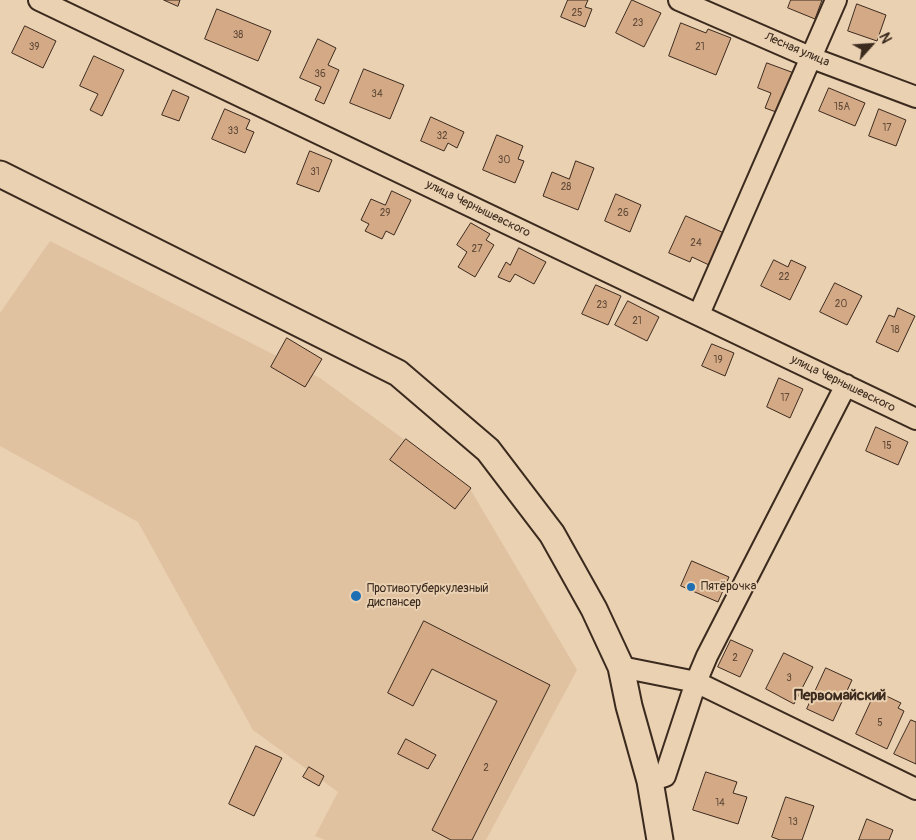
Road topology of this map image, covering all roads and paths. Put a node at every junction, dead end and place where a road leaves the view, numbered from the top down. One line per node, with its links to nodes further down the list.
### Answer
1 (39, 0): 7 (street, улица Чернышевского)
2 (679, 0): 4 (street, Лесная улица)
3 (836, 0): 4 (street)
4 (812, 58): 5 (street, Лесная улица); 7 (street)
5 (916, 97)
6 (0, 174): 10 (street)
7 (699, 314): 8 (street, улица Чернышевского)
8 (846, 385): 9 (street, улица Чернышевского); 11 (street)
9 (916, 419)
10 (620, 667): 11 (street); 12 (street)
11 (696, 682): 12 (street); 13 (street)
12 (650, 781): 14 (street)
13 (916, 789)
14 (660, 840)

